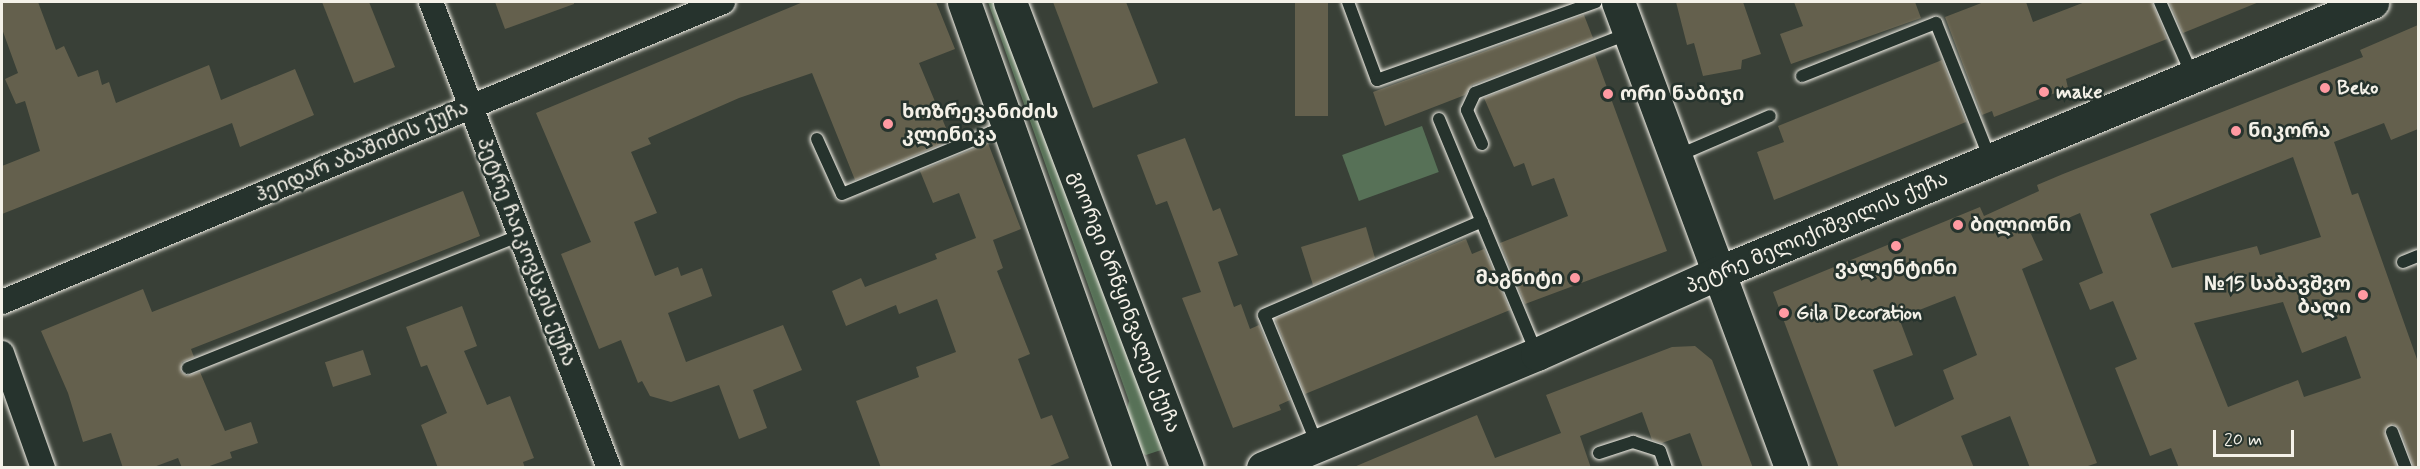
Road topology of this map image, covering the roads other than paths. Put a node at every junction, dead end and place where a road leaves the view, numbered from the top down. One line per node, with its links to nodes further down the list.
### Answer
1 (431, 2): 13 (street, პეტრე ჩაიკოვსკის ქუჩა)
2 (723, 2): 13 (street, ჰეიდარ აბაშიძის ქუჩა)
3 (964, 2): 16 (street)
4 (1010, 2): 36 (street, გიორგი ბრწყინვალეს ქუჩა)
5 (1348, 2): 6 (lane)
6 (1596, 2)
7 (1618, 2): 10 (street)
8 (2160, 2): 12 (lane)
9 (2372, 2): 12 (street, პეტრე მელიქიშვილის ქუჩა)
10 (1631, 32): 18 (lane); 19 (street)
11 (1802, 76): 20 (lane)
12 (2193, 77): 20 (street, პეტრე მელიქიშვილის ქუჩა)
13 (470, 107): 22 (street, პეტრე ჩაიკოვსკის ქუჩა); 26 (street, ჰეიდარ აბაშიძის ქუჩა)
14 (1770, 116): 19 (lane)
15 (1439, 119): 21 (lane)
16 (1008, 125): 17 (lane); 35 (street)
17 (817, 139)
18 (1482, 144)
19 (1677, 156): 25 (street)
20 (1991, 160): 25 (street, პეტრე მელიქიშვილის ქუჩა)
21 (1482, 221): 28 (lane); 31 (lane)
22 (520, 235): 29 (lane); 34 (street, პეტრე ჩაიკოვსკის ქუჩა)
23 (2418, 256): 24 (lane)
24 (2403, 262)
25 (1720, 272): 28 (street, პეტრე მელიქიშვილის ქუჩა); 39 (street)
26 (2, 302)
27 (2, 353): 33 (street)
28 (1537, 354): 31 (street, პეტრე მელიქიშვილის ქუჩა)
29 (188, 368)
30 (2392, 432): 40 (lane)
31 (1317, 445): 37 (street, პეტრე მელიქიშვილის ქუჩა)
32 (1599, 453): 38 (lane)
33 (43, 468)
34 (609, 468)
35 (1130, 468)
36 (1187, 468)
37 (1263, 468)
38 (1666, 468)
39 (1791, 468)
40 (2406, 468)

